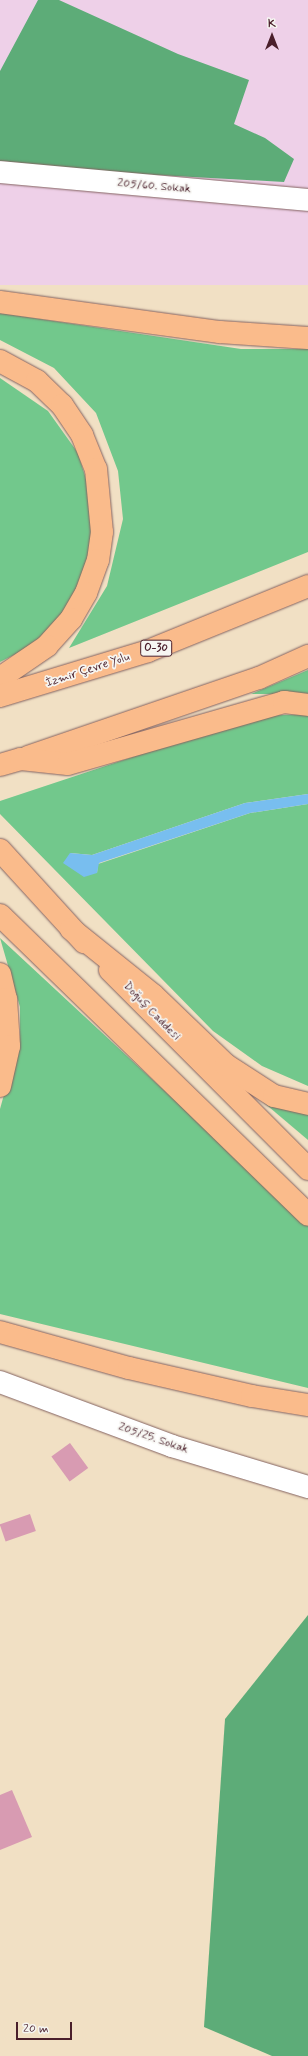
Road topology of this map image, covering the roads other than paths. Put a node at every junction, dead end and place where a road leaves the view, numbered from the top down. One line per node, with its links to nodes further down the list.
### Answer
1 (0, 172): 2 (street, 205/60. Sokak)
2 (308, 200)
3 (0, 302): 4 (main road)
4 (308, 338)
5 (0, 360): 8 (main road)
6 (308, 586): 9 (main road, İzmir Çevre Yolu / O-30)
7 (308, 656): 11 (main road)
8 (0, 678)
9 (0, 696)
10 (308, 705): 11 (main road)
11 (21, 759): 12 (main road)
12 (0, 765)
13 (0, 850): 15 (main road, Doğuş Caddesi)
14 (0, 915): 20 (main road)
15 (71, 930): 18 (main road); 19 (main road, Doğuş Caddesi)
16 (0, 974): 17 (main road)
17 (0, 1086)
18 (308, 1104)
19 (308, 1169)
20 (308, 1215)
21 (0, 1332): 23 (main road)
22 (0, 1382): 24 (street, 205/25. Sokak)
23 (308, 1405)
24 (308, 1487)

